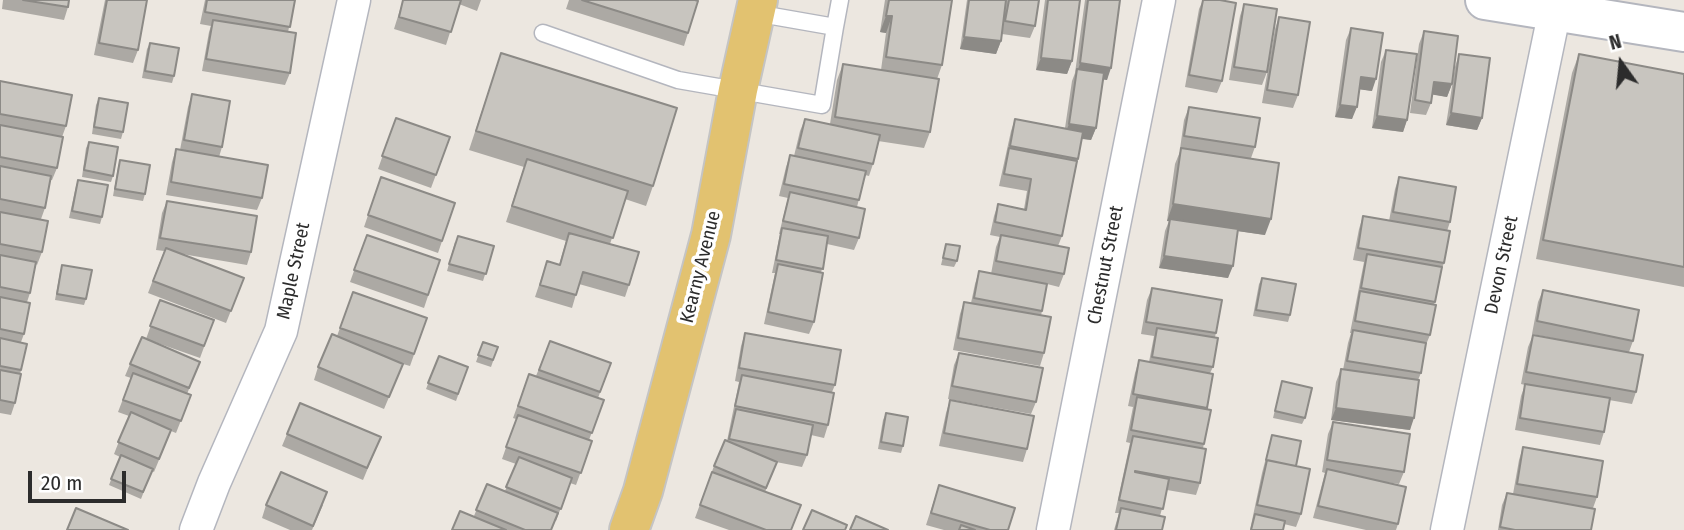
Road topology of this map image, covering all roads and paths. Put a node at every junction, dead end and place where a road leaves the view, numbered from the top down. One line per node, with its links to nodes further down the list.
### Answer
1 (354, 0): 11 (street, Maple Street)
2 (841, 0): 7 (lane)
3 (1159, 0): 13 (street, Chestnut Street)
4 (1485, 0): 5 (street)
5 (1556, 6): 8 (street); 14 (street, Devon Street)
6 (756, 7): 7 (lane); 10 (main road, Kearny Avenue)
7 (835, 27): 10 (lane)
8 (1684, 32)
9 (543, 33): 10 (lane)
10 (738, 90): 12 (main road, Kearny Avenue)
11 (195, 530)
12 (630, 530)
13 (1053, 530)
14 (1447, 530)

